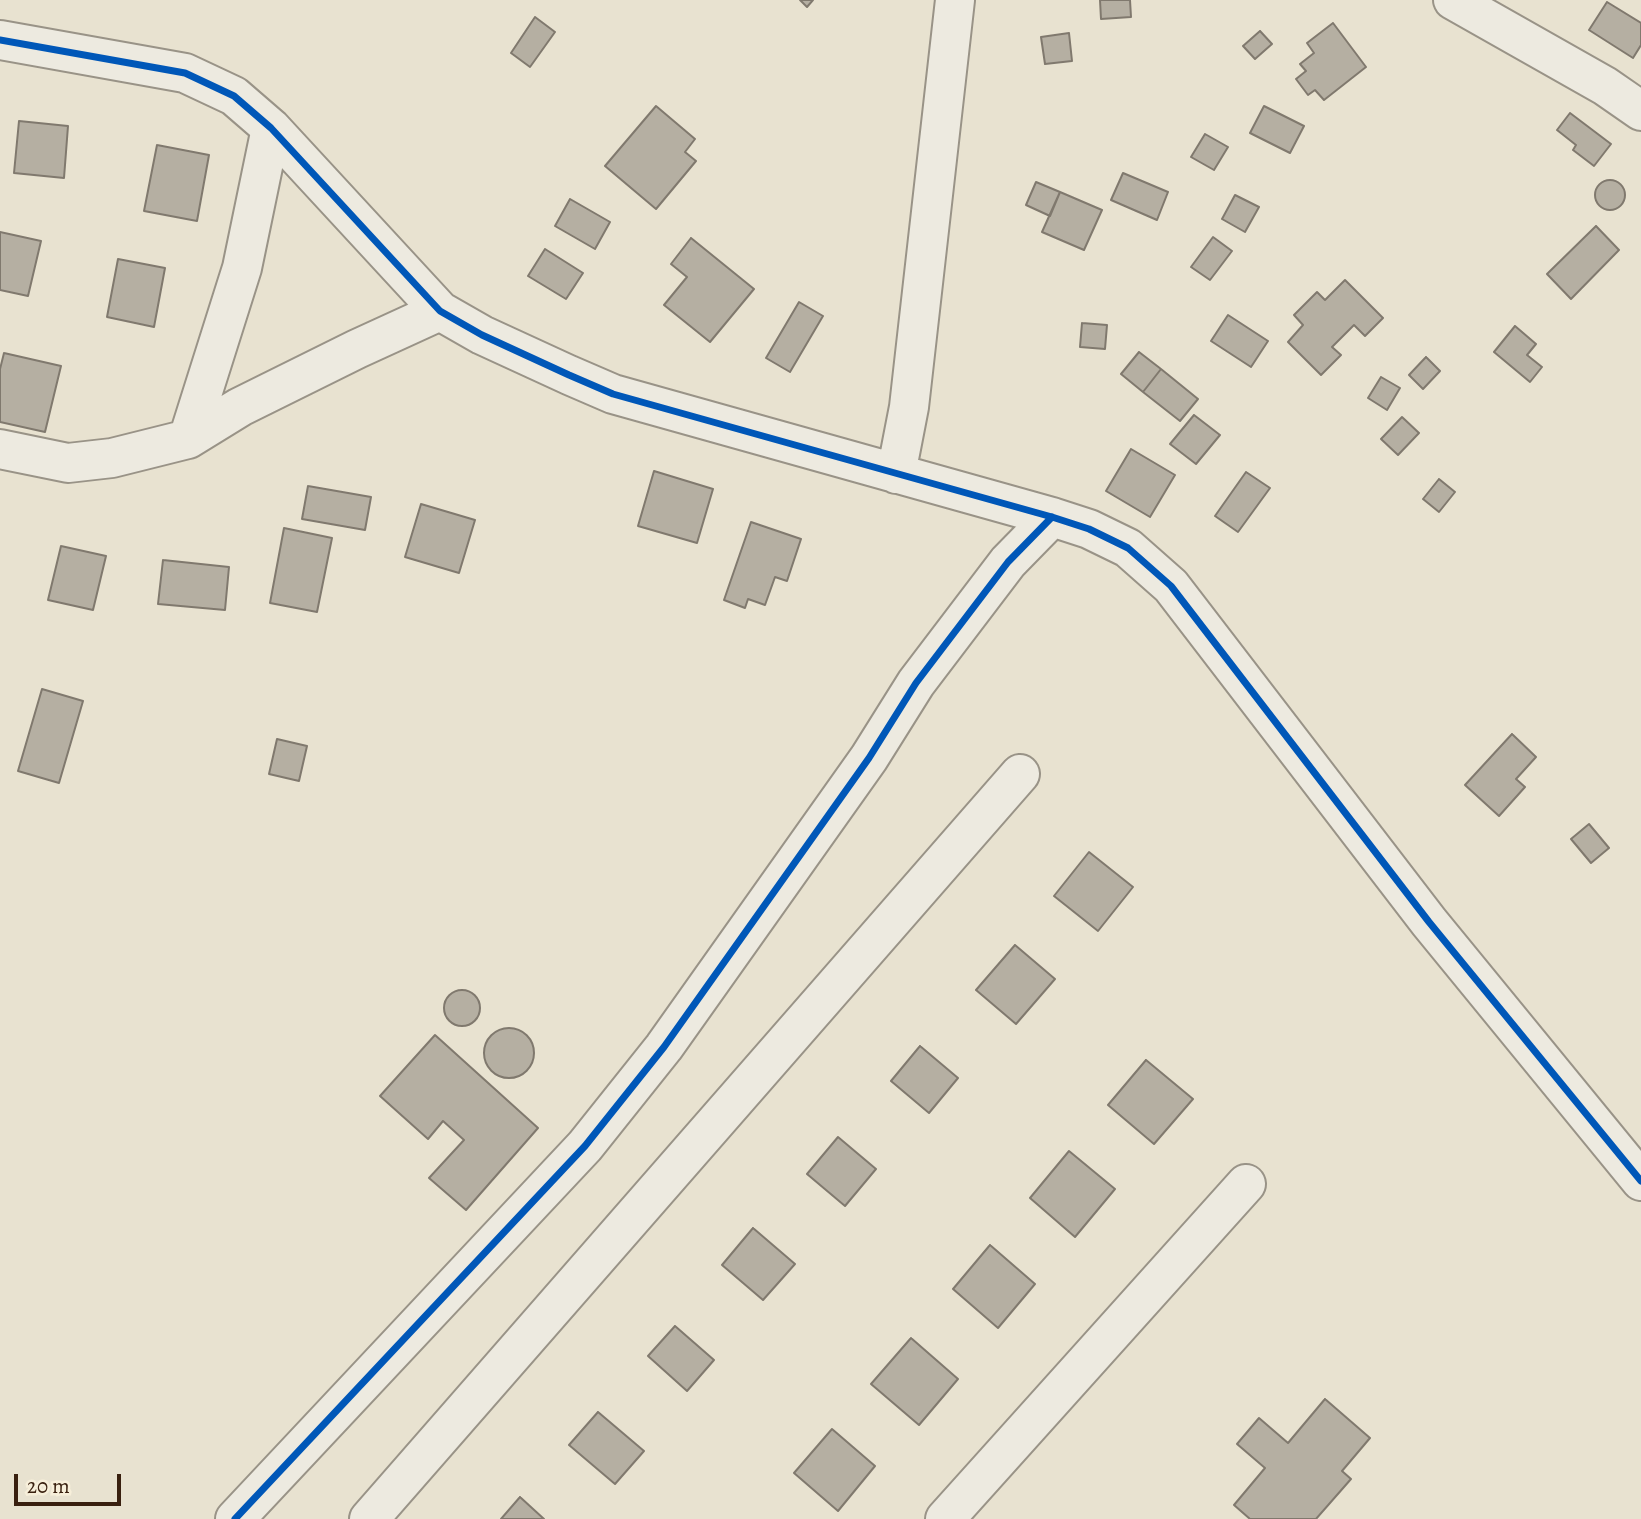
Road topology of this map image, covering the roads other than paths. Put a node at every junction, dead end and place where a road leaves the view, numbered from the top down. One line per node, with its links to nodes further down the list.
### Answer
1 (955, 0): 9 (street)
2 (1453, 0): 4 (street)
3 (0, 40): 5 (street)
4 (1641, 111)
5 (271, 128): 6 (street); 7 (street)
6 (440, 311): 7 (street); 9 (street)
7 (188, 439): 8 (street)
8 (0, 449)
9 (896, 474): 10 (street)
10 (1052, 517): 12 (street); 14 (street)
11 (1020, 774): 15 (street)
12 (1641, 1181)
13 (1247, 1184): 16 (street)
14 (235, 1519)
15 (369, 1519)
16 (945, 1519)

